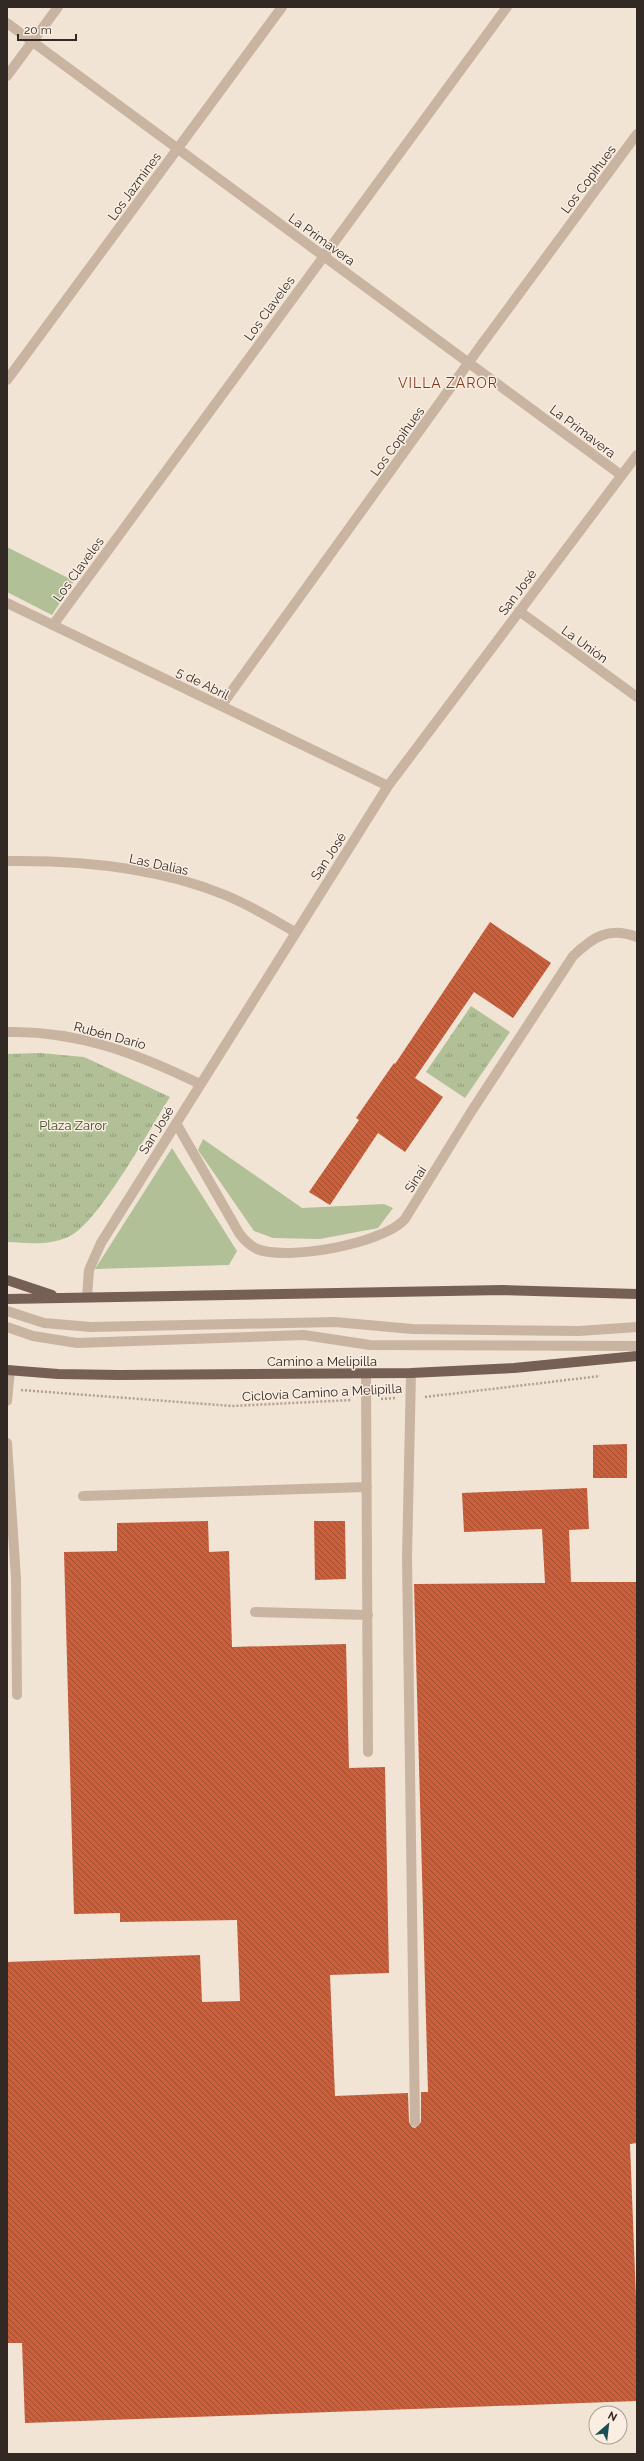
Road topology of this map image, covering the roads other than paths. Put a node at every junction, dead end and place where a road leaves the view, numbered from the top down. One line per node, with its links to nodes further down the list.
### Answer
1 (58, 7): 5 (street)
2 (282, 7): 8 (street, Los Jazmines)
3 (507, 7): 9 (street, Los Claveles)
4 (7, 23): 5 (street, La Primavera)
5 (32, 42): 6 (street); 8 (street, La Primavera)
6 (7, 76)
7 (637, 134): 10 (street, Los Copihues)
8 (178, 148): 9 (street, La Primavera); 11 (street, Los Jazmines)
9 (323, 256): 10 (street, La Primavera); 16 (street, Los Claveles)
10 (469, 363): 13 (street, La Primavera); 18 (street, Los Copihues)
11 (7, 380)
12 (637, 455): 13 (street, San José)
13 (621, 475): 15 (street, San José)
14 (7, 603): 16 (street, 5 de Abril)
15 (518, 611): 17 (street, La Unión); 19 (street, San José)
16 (53, 625): 18 (street, 5 de Abril)
17 (637, 697)
18 (221, 706): 19 (street, 5 de Abril)
19 (388, 786): 21 (street, San José)
20 (7, 861): 21 (street, Las Dalias)
21 (295, 932): 24 (street, San José)
22 (637, 937): 25 (street, Sinaí)
23 (7, 1032): 24 (street, Rubén Darío)
24 (200, 1084): 25 (street, San José)
25 (176, 1123): 28 (street, San José)
26 (7, 1280): 29 (main road)
27 (637, 1294): 28 (main road)
28 (87, 1297): 29 (main road)
29 (62, 1298): 30 (main road)
30 (7, 1299)
31 (7, 1311): 33 (street)
32 (7, 1327): 34 (street)
33 (637, 1327)
34 (637, 1346)
35 (637, 1356): 37 (main road, Camino a Melipilla)
36 (8, 1368): 38 (main road, Camino a Melipilla); 39 (street)
37 (411, 1373): 38 (main road, Camino a Melipilla); 47 (street)
38 (366, 1374): 41 (street)
39 (7, 1401)
40 (7, 1443): 45 (street)
41 (367, 1487): 42 (street); 44 (street)
42 (83, 1496)
43 (255, 1612): 44 (street)
44 (368, 1615): 46 (street)
45 (17, 1695)
46 (368, 1752)
47 (415, 2122)

